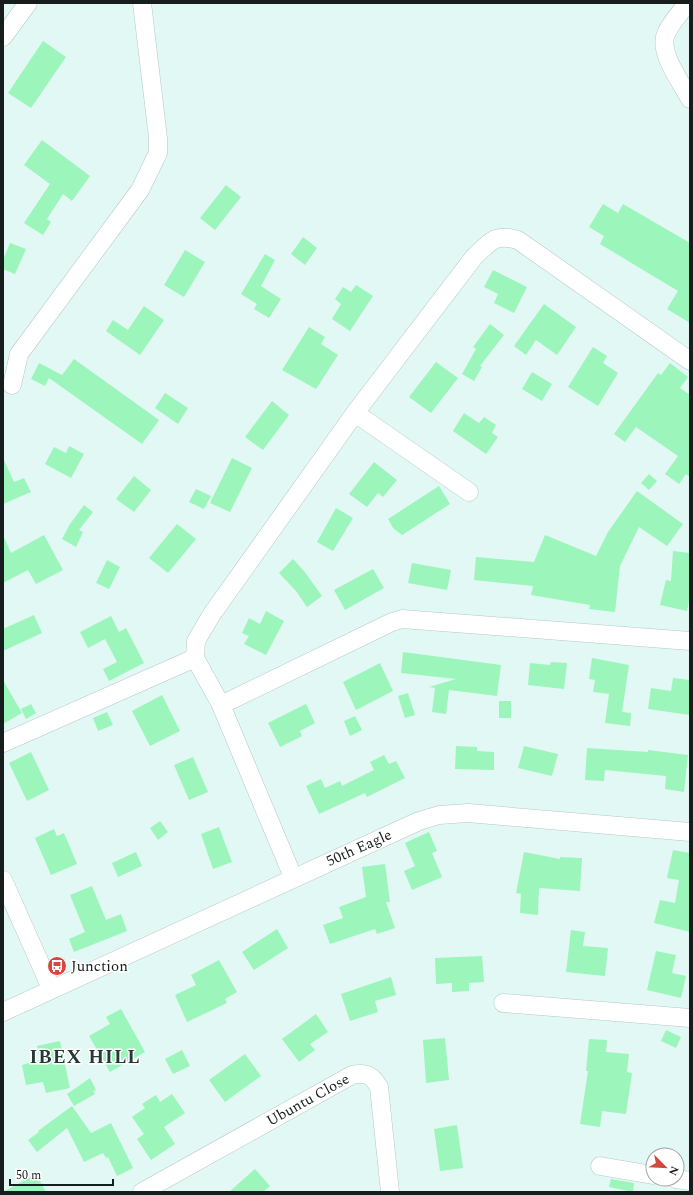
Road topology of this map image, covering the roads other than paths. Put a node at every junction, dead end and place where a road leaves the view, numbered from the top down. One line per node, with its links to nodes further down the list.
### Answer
1 (28, 3): 4 (street)
2 (142, 3): 7 (street)
3 (687, 3): 5 (street)
4 (3, 37)
5 (690, 99)
6 (690, 361): 8 (street)
7 (12, 385)
8 (355, 413): 9 (street); 11 (street)
9 (469, 492)
10 (690, 641): 12 (street)
11 (194, 658): 12 (street); 13 (street)
12 (221, 705): 15 (street)
13 (3, 743)
14 (690, 832): 15 (street, 50th Eagle)
15 (294, 877): 17 (street, 50th Eagle)
16 (3, 880): 17 (street)
17 (51, 988): 19 (street, 50th Eagle)
18 (503, 1003): 20 (street)
19 (3, 1012)
20 (690, 1018)
21 (600, 1166): 22 (street)
22 (645, 1174)
23 (142, 1192): 24 (street, Ubuntu Close)
24 (390, 1192)

